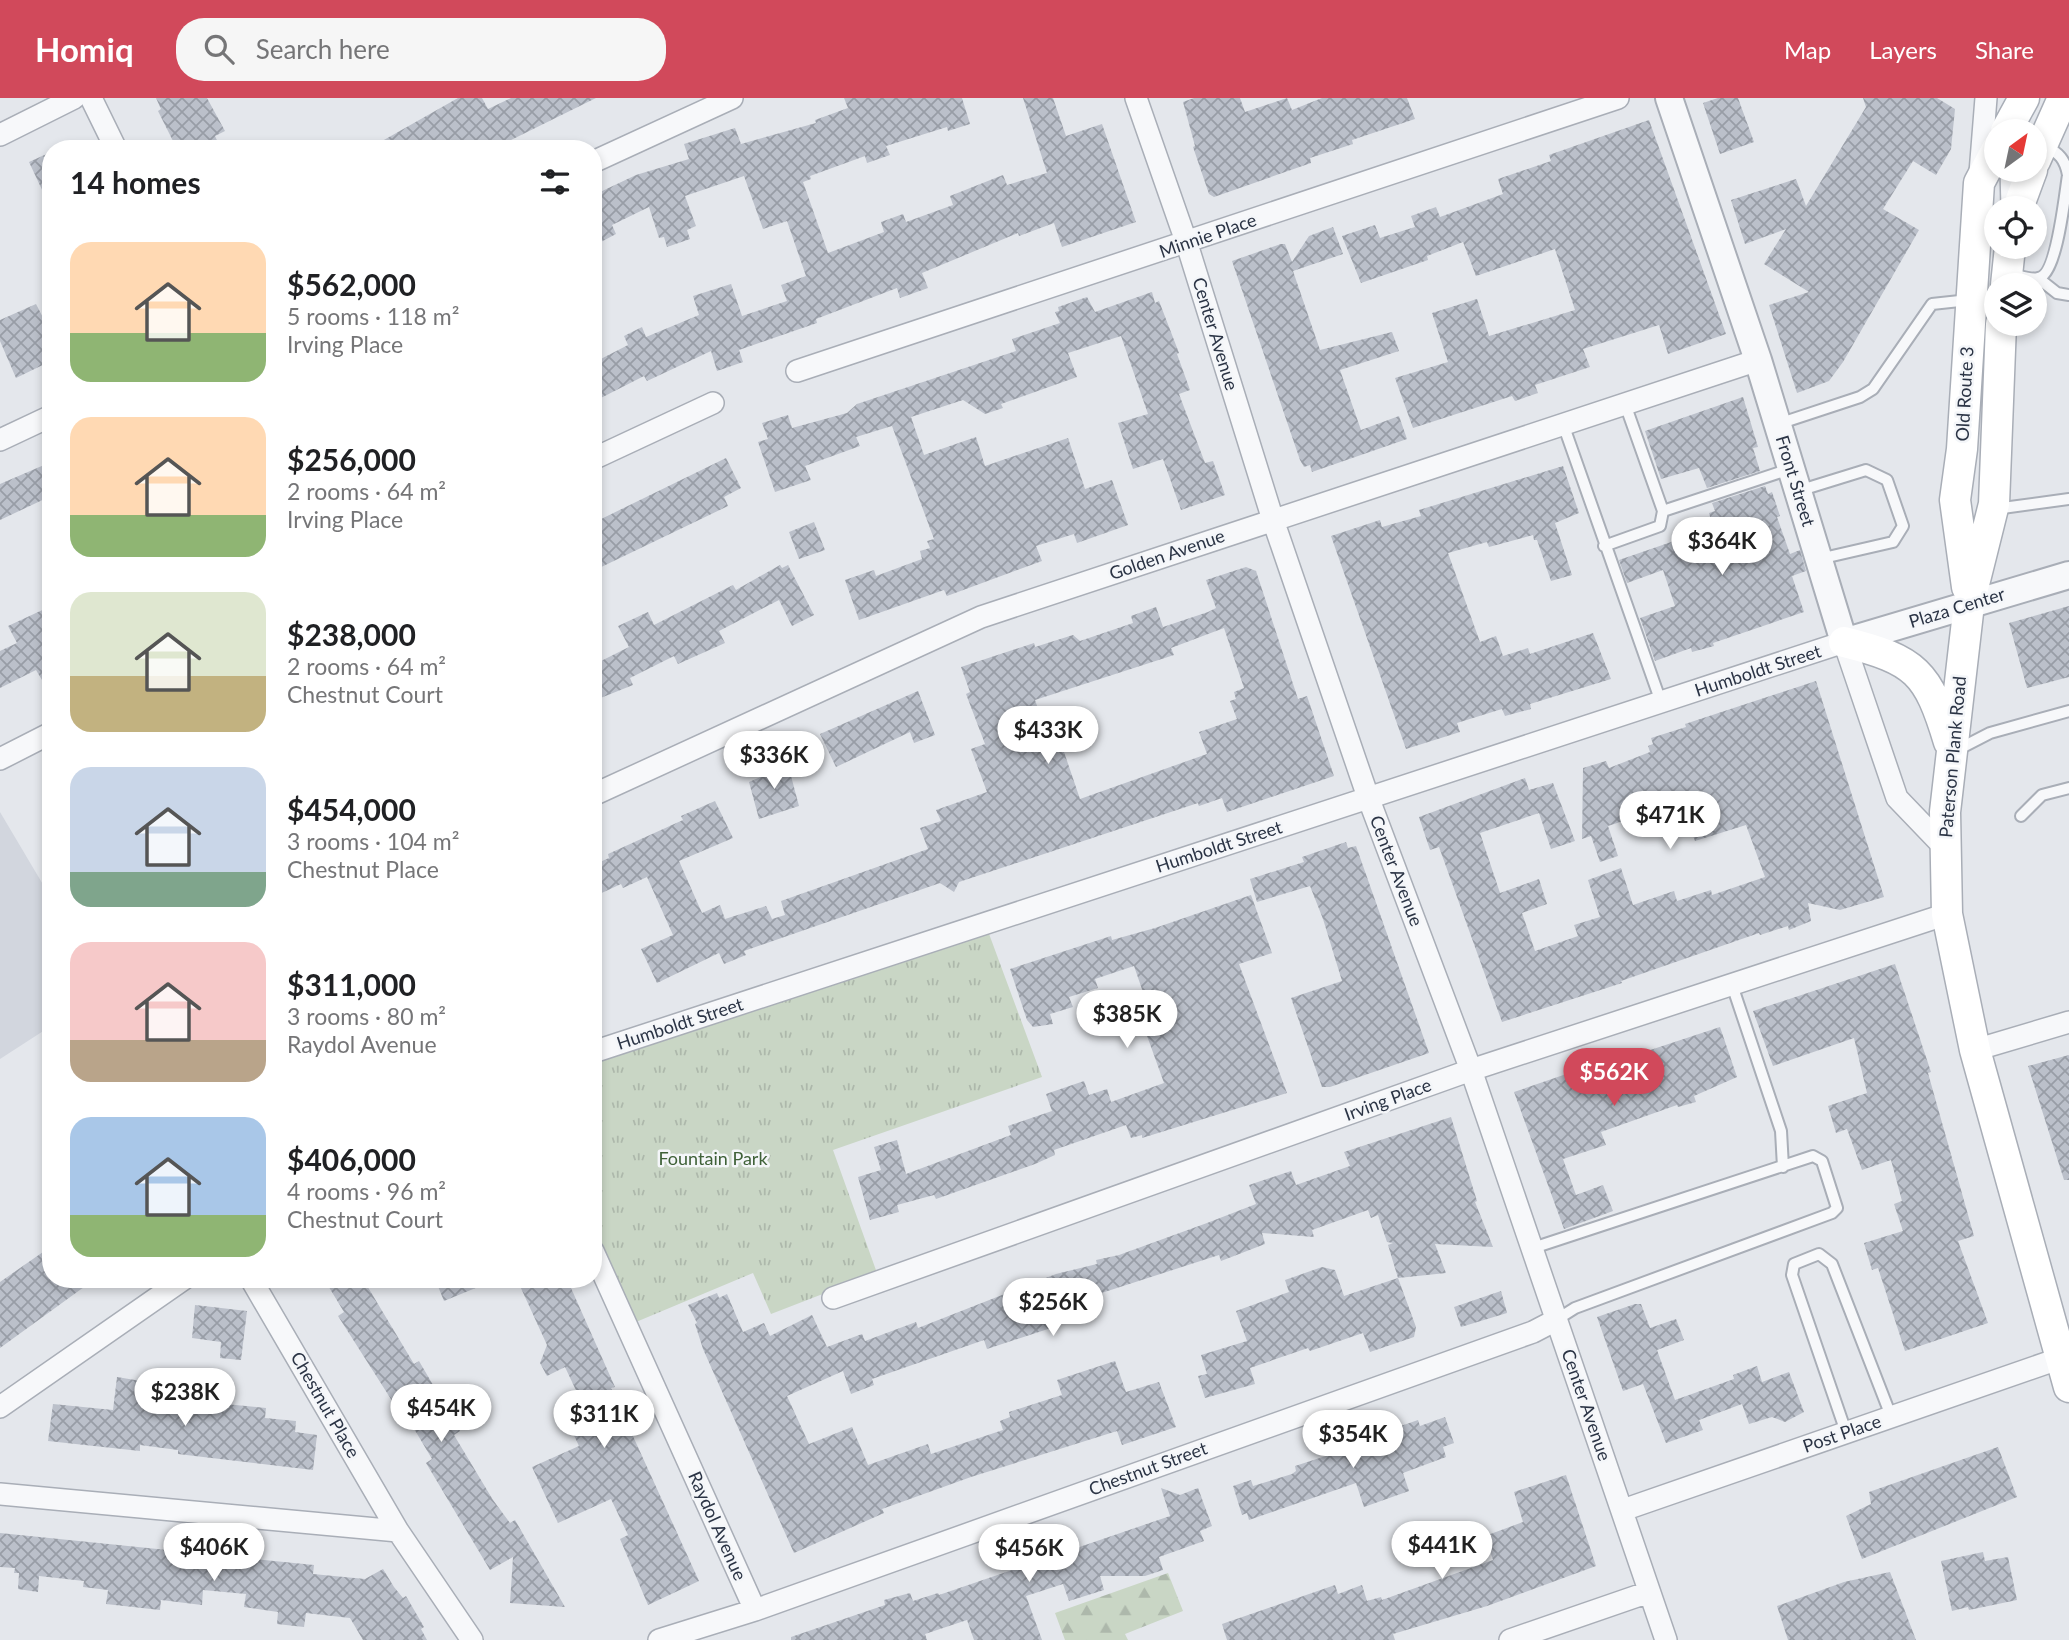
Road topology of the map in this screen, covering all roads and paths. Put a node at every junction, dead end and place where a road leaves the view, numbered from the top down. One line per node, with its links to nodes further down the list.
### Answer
1 (74, 98): 13 (street)
2 (91, 98): 14 (street)
3 (732, 98): 16 (street)
4 (1136, 98): 20 (street, Center Avenue)
5 (1618, 98): 20 (street, Minnie Place)
6 (1669, 98): 27 (street, Front Street)
7 (1986, 98): 19 (street)
8 (2024, 98): 11 (main road)
9 (2063, 98): 10 (lane); 12 (main road)
10 (2069, 102)
11 (2012, 119)
12 (2048, 132)
13 (0, 135)
14 (112, 140)
15 (2048, 156): 17 (lane)
16 (602, 158)
17 (2068, 164): 21 (lane)
18 (1984, 173): 19 (main road)
19 (1979, 183): 24 (main road, Old Route 3)
20 (1187, 244): 28 (street, Minnie Place); 40 (street, Center Avenue)
21 (2046, 273)
22 (2047, 285): 23 (lane)
23 (2069, 295)
24 (1970, 300): 25 (main road); 33 (lane); 44 (main road, Old Route 3)
25 (1984, 313)
26 (2001, 336): 38 (main road, Paterson Plank Road)
27 (1759, 360): 30 (street, Golden Avenue); 33 (street, Front Street)
28 (797, 371)
29 (713, 403): 35 (street)
30 (1625, 404): 32 (street, Golden Avenue); 39 (lane)
31 (42, 420): 34 (street)
32 (1563, 424): 40 (street, Golden Avenue); 41 (lane)
33 (1778, 424): 36 (street, Front Street)
34 (0, 440)
35 (602, 455)
36 (1795, 480): 39 (lane); 42 (street, Front Street); 42 (lane)
37 (2069, 499): 38 (lane)
38 (1993, 509): 44 (main road, Paterson Plank Road)
39 (1662, 511): 41 (lane)
40 (1273, 520): 52 (street, Golden Avenue); 53 (street, Center Avenue)
41 (1604, 545): 46 (lane)
42 (1819, 559): 45 (street, Front Street)
43 (2069, 575): 44 (street, Plaza Center)
44 (1969, 604): 45 (street, Plaza Center); 49 (main road, Paterson Plank Road)
45 (1844, 642): 46 (street, Humboldt Street); 49 (main road); 55 (street, Front Street)
46 (1661, 702): 53 (street, Humboldt Street)
47 (2069, 711): 49 (lane)
48 (42, 738): 50 (street)
49 (1951, 752): 55 (main road, Paterson Plank Road)
50 (0, 759)
51 (2069, 788): 54 (lane)
52 (602, 790)
53 (1368, 797): 59 (street, Humboldt Street); 61 (street, Center Avenue)
54 (2021, 816)
55 (1945, 848): 56 (main road, Paterson Plank Road)
56 (1947, 914): 57 (street, Irving Place); 60 (main road, Paterson Plank Road)
57 (1732, 985): 61 (street, Irving Place); 62 (lane)
58 (2069, 1022): 60 (street)
59 (602, 1049)
60 (1975, 1050): 69 (main road, Paterson Plank Road)
61 (1471, 1070): 63 (street, Center Avenue); 67 (street, Irving Place)
62 (1783, 1167): 63 (lane); 68 (lane)
63 (1533, 1248): 68 (street, Center Avenue)
64 (602, 1271): 78 (street, Raydol Avenue)
65 (171, 1288): 71 (street)
66 (256, 1288): 76 (street, Chestnut Place)
67 (833, 1297)
68 (1556, 1320): 75 (street, Center Avenue); 78 (street, Chestnut Street)
69 (2061, 1358): 70 (main road, Paterson Plank Road); 72 (street, Post Place)
70 (2069, 1387)
71 (0, 1407)
72 (1891, 1416): 73 (street, Post Place); 73 (lane)
73 (1846, 1432): 75 (street, Post Place)
74 (0, 1494): 76 (street)
75 (1623, 1510): 77 (street, Center Avenue)
76 (398, 1531): 79 (street, Chestnut Place)
77 (1650, 1592): 81 (street); 82 (street, Center Avenue)
78 (755, 1610): 80 (street, Chestnut Street)
79 (472, 1640)
80 (659, 1640)
81 (1510, 1640)
82 (1666, 1640)

